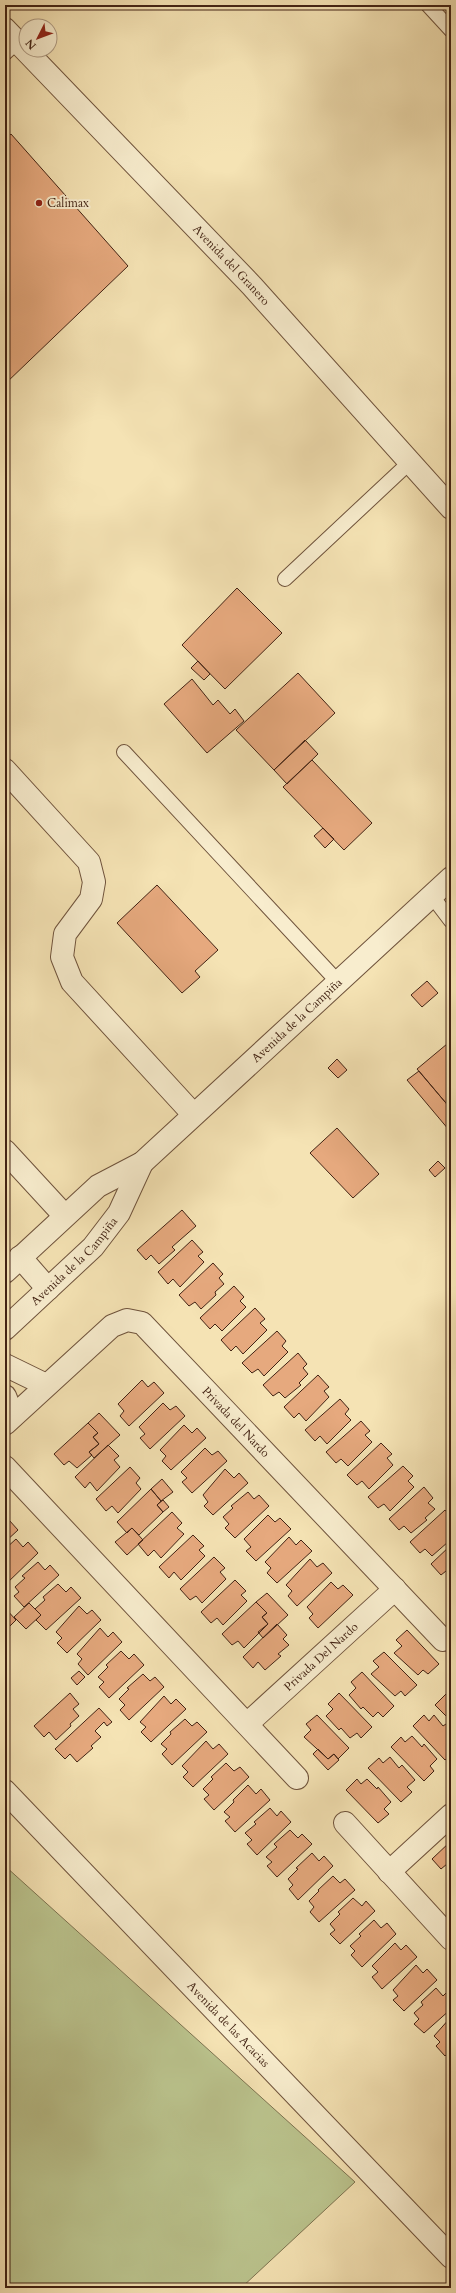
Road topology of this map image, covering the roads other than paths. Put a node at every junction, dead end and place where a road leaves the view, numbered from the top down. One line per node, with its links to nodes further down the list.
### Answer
1 (428, 5): 2 (lane)
2 (451, 30)
3 (9, 42): 4 (street, Avenida del Granero)
4 (410, 462): 5 (street, Avenida del Granero); 6 (lane)
5 (451, 508)
6 (285, 579)
7 (124, 752): 12 (lane)
8 (5, 770): 13 (street)
9 (451, 878): 10 (street, Avenida de la Campiña)
10 (432, 896): 11 (lane); 12 (street, Avenida de la Campiña)
11 (451, 921)
12 (338, 982): 13 (street, Avenida de la Campiña)
13 (193, 1114): 15 (street, Avenida de la Campiña)
14 (5, 1151): 16 (street)
15 (142, 1163): 16 (street, Avenida de la Campiña); 18 (street, Avenida de la Campiña)
16 (64, 1215): 17 (street, Avenida de la Campiña)
17 (12, 1265): 18 (street)
18 (48, 1289): 19 (street, Avenida de la Campiña)
19 (5, 1329)
20 (5, 1365): 21 (street)
21 (39, 1382): 22 (street, Privada del Nardo); 24 (street, Privada del Nardo)
22 (8, 1412)
23 (5, 1467): 26 (street)
24 (395, 1589): 25 (street, Privada del Nardo); 26 (street, Privada Del Nardo)
25 (443, 1640)
26 (247, 1724): 27 (street)
27 (297, 1778)
28 (5, 1791): 33 (street, Avenida de las Acacias)
29 (451, 1815): 31 (street)
30 (345, 1823): 31 (street)
31 (389, 1872): 32 (street)
32 (451, 1939)
33 (451, 2257)

